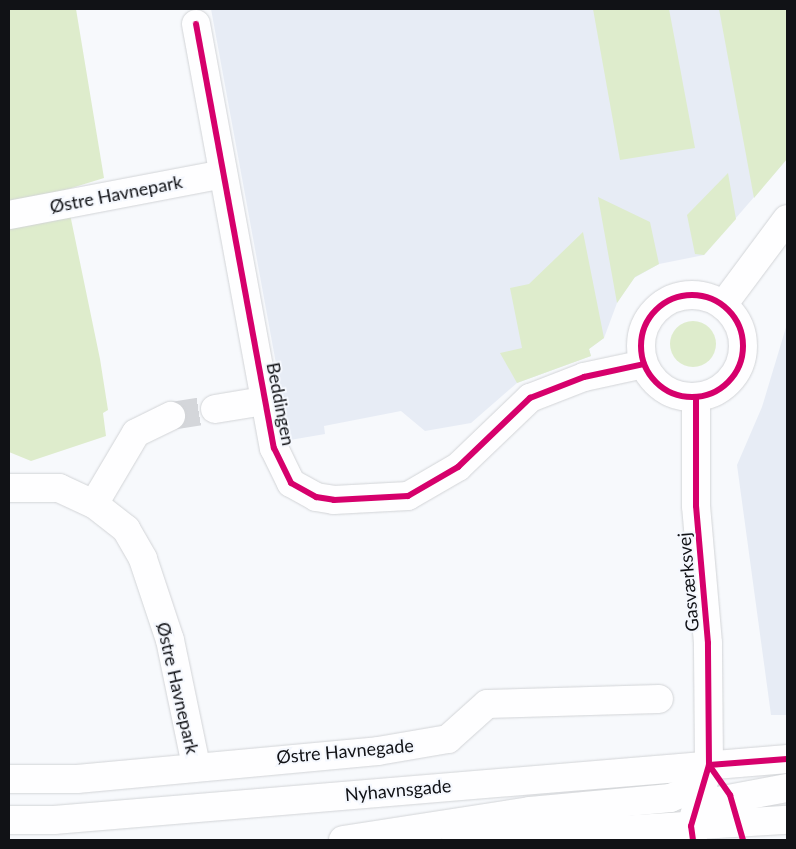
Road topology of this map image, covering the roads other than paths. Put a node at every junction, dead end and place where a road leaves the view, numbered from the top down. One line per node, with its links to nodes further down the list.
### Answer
1 (196, 24): 2 (street, Beddingen)
2 (223, 174): 3 (street, Østre Havnepark); 8 (street, Beddingen)
3 (9, 215)
4 (787, 219): 5 (street)
5 (723, 305): 6 (street); 7 (street)
6 (644, 364): 7 (street); 8 (street, Beddingen)
7 (696, 397): 15 (street, Gasværksvej)
8 (264, 401): 9 (street)
9 (215, 409)
10 (171, 416): 12 (street)
11 (9, 488): 12 (street, Østre Havnepark)
12 (94, 504): 16 (street, Østre Havnepark)
13 (659, 699): 16 (street, Østre Havnegade)
14 (787, 759): 15 (street, Nyhavnsgade)
15 (709, 765): 19 (street); 20 (street, Nyhavnsgade); 23 (street, Gasværksvej); 24 (street)
16 (196, 766): 17 (street, Østre Havnepark)
17 (9, 779)
18 (787, 788): 19 (street)
19 (730, 795): 22 (street); 23 (street)
20 (9, 820)
21 (787, 820): 22 (street)
22 (742, 831): 23 (street)
23 (692, 833): 25 (street)
24 (343, 840)
25 (456, 840)

